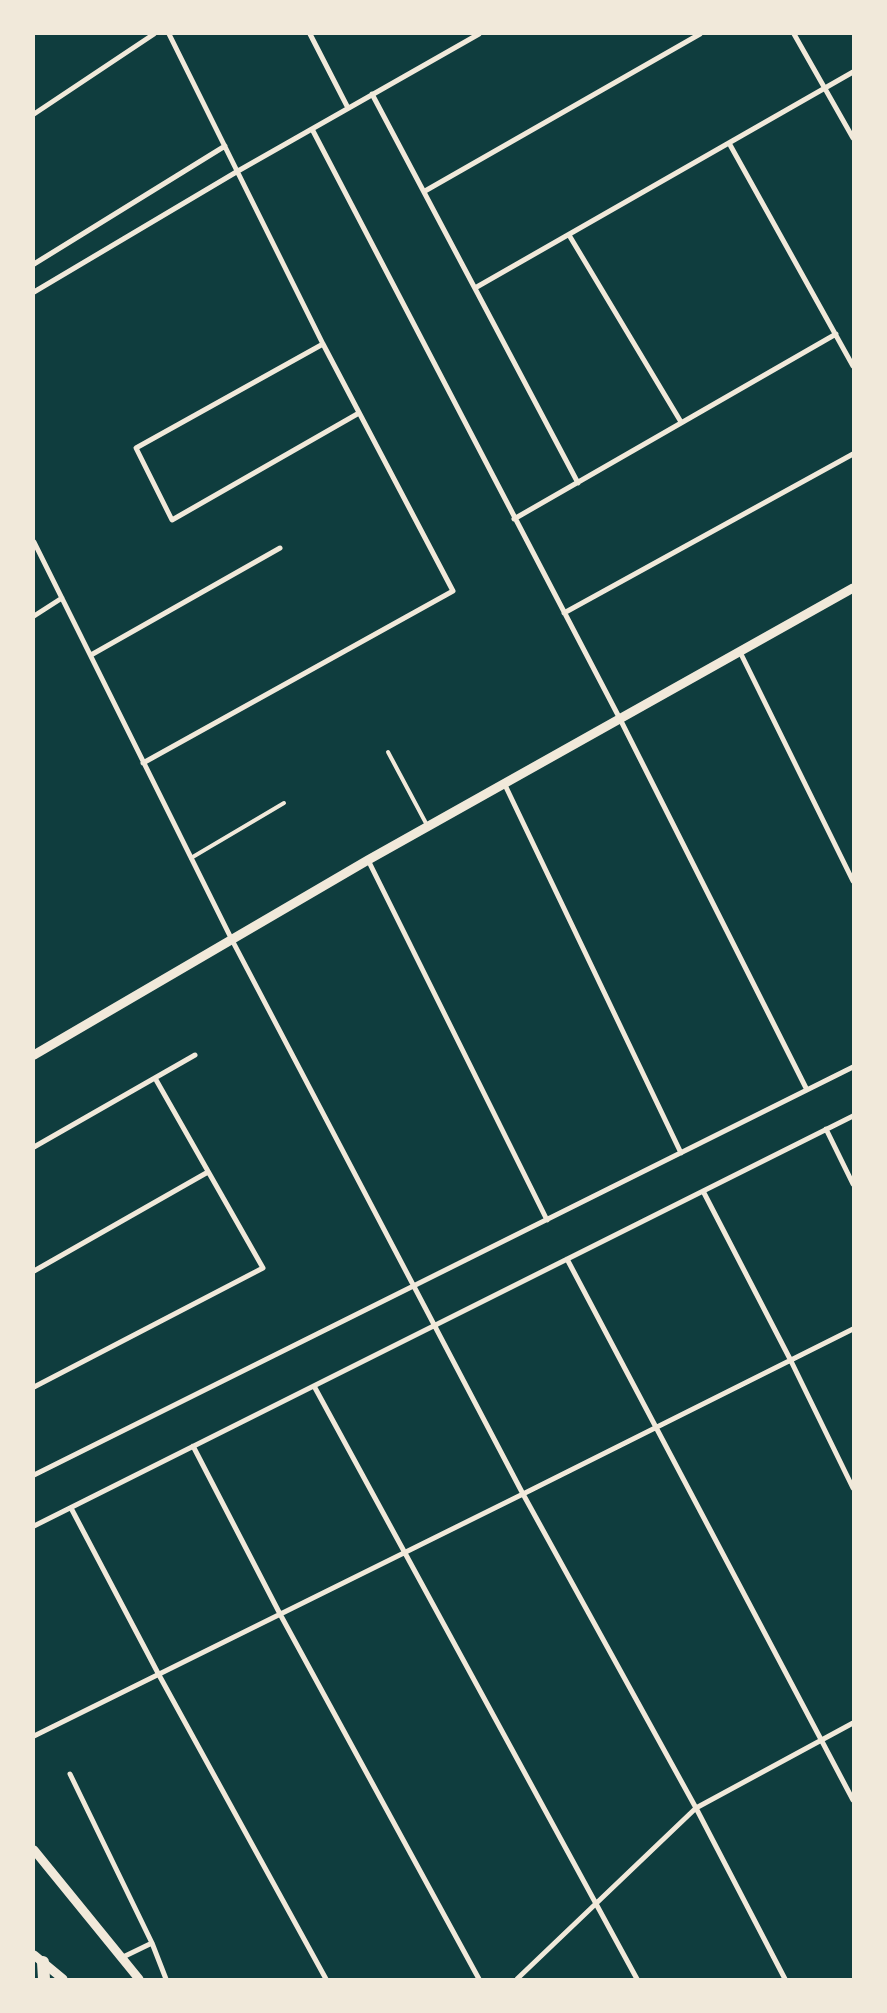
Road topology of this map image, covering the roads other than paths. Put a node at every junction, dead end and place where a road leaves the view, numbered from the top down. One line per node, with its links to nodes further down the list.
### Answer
1 (154, 34): 11 (street)
2 (169, 34): 15 (street)
3 (310, 34): 10 (street)
4 (479, 34): 9 (street)
5 (700, 34): 17 (street)
6 (794, 34): 8 (street)
7 (853, 72): 8 (street)
8 (825, 88): 13 (street); 14 (street)
9 (372, 94): 10 (street); 17 (street)
10 (348, 108): 12 (street)
11 (34, 114)
12 (312, 129): 16 (street); 29 (street)
13 (853, 138)
14 (730, 143): 18 (street); 22 (street)
15 (225, 146): 16 (street); 19 (street)
16 (238, 171): 21 (street); 23 (street)
17 (425, 191): 20 (street)
18 (569, 235): 20 (street); 26 (street)
19 (34, 264)
20 (475, 288): 28 (street)
21 (34, 292)
22 (836, 334): 24 (street); 26 (street)
23 (323, 344): 25 (street); 25 (street)
24 (853, 366)
25 (359, 413): 40 (street)
26 (680, 422): 28 (street)
27 (853, 454): 34 (street)
28 (578, 483): 29 (street)
29 (514, 519): 34 (street)
30 (34, 542): 33 (street)
31 (280, 548): 37 (street)
32 (853, 588): 36 (street)
33 (62, 598): 35 (street); 37 (street)
34 (564, 613): 38 (street)
35 (34, 616)
36 (740, 652): 38 (street); 46 (street)
37 (91, 655): 40 (street)
38 (620, 719): 41 (street); 52 (street)
39 (388, 752): 43 (lane)
40 (143, 763): 44 (street)
41 (504, 785): 43 (street); 56 (street)
42 (284, 802): 44 (lane)
43 (428, 826): 45 (street)
44 (191, 858): 47 (street)
45 (368, 860): 47 (street); 60 (street)
46 (853, 881)
47 (232, 940): 48 (street); 63 (street)
48 (34, 1055)
49 (194, 1055): 51 (street)
50 (853, 1067): 52 (street)
51 (155, 1078): 55 (street); 57 (street)
52 (807, 1090): 56 (street)
53 (853, 1116): 54 (street)
54 (826, 1129): 58 (street); 59 (street)
55 (34, 1147)
56 (681, 1153): 60 (street)
57 (208, 1172): 62 (street); 68 (street)
58 (853, 1184)
59 (703, 1191): 61 (street); 66 (street)
60 (547, 1220): 63 (street)
61 (567, 1259): 64 (street); 69 (street)
62 (34, 1271)
63 (413, 1286): 64 (street); 71 (street)
64 (435, 1326): 67 (street); 73 (street)
65 (853, 1329): 66 (street)
66 (790, 1359): 69 (street); 72 (street)
67 (314, 1386): 70 (street); 76 (street)
68 (34, 1387)
69 (657, 1428): 73 (street); 81 (street)
70 (193, 1446): 74 (street); 77 (street)
71 (34, 1475)
72 (853, 1488)
73 (523, 1494): 76 (street); 84 (street)
74 (71, 1508): 75 (street); 78 (street)
75 (34, 1526)
76 (404, 1552): 77 (street); 86 (street)
77 (280, 1614): 78 (street); 95 (street)
78 (159, 1675): 80 (street); 94 (street)
79 (853, 1724): 81 (street)
80 (34, 1736)
81 (823, 1739): 83 (street); 84 (street)
82 (70, 1774): 87 (street)
83 (853, 1800)
84 (696, 1808): 86 (street); 98 (street)
85 (34, 1850): 89 (street)
86 (597, 1904): 96 (street); 97 (street)
87 (152, 1943): 89 (street); 93 (street)
88 (38, 1958): 90 (main road); 91 (street)
89 (121, 1959): 92 (street)
90 (44, 1979)
91 (63, 1979)
92 (139, 1979)
93 (166, 1979)
94 (326, 1979)
95 (479, 1979)
96 (516, 1979)
97 (637, 1979)
98 (785, 1979)

